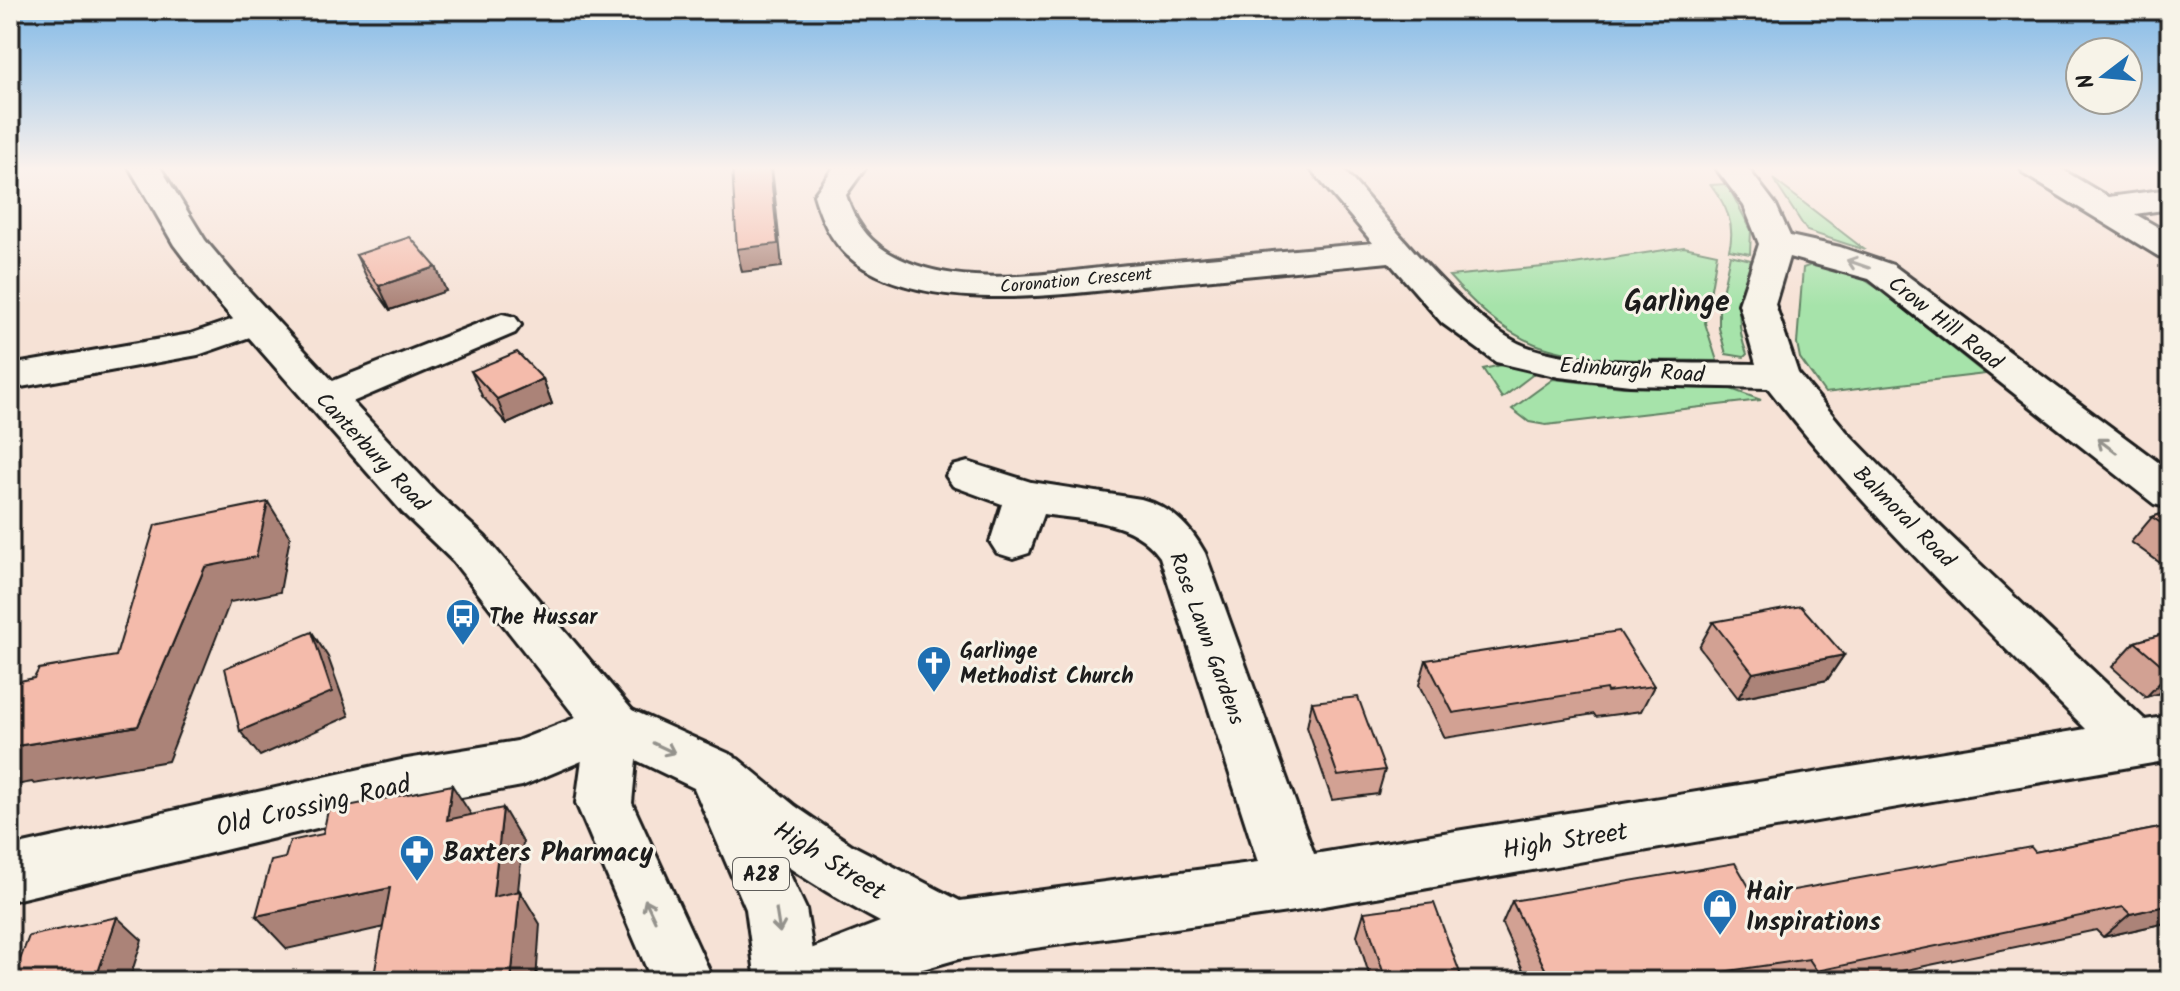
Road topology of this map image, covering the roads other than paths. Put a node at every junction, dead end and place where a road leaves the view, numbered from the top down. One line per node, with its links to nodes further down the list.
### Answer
1 (172, 213): 9 (main road, Canterbury Road)
2 (833, 213): 8 (main road, Coronation Crescent)
3 (1365, 213): 8 (main road, Edinburgh Road)
4 (1763, 213): 6 (main road)
5 (2112, 213): 7 (main road)
6 (1776, 244): 11 (main road, Balmoral Road); 15 (main road, Crow Hill Road, one-way to 6)
7 (2170, 249)
8 (1398, 251): 11 (main road, Edinburgh Road)
9 (257, 322): 12 (main road); 13 (main road, Canterbury Road)
10 (503, 326): 13 (main road)
11 (1779, 376): 19 (main road, Balmoral Road)
12 (10, 377)
13 (324, 399): 18 (main road, Canterbury Road)
14 (968, 476): 16 (main road, Rose Lawn Gardens)
15 (2170, 493)
16 (1026, 496): 17 (main road); 22 (main road, Rose Lawn Gardens)
17 (1013, 542)
18 (613, 725): 20 (main road, Canterbury Road, one-way to 20); 21 (main road, Old Crossing Road); 24 (main road, one-way to 18)
19 (2154, 742): 22 (main road, High Street)
20 (715, 772): 23 (main road, High Street); 25 (main road, A28, one-way to 25)
21 (10, 874)
22 (1295, 884): 23 (main road, High Street)
23 (958, 930): 26 (main road, High Street)
24 (683, 981)
25 (787, 981)
26 (807, 981)

